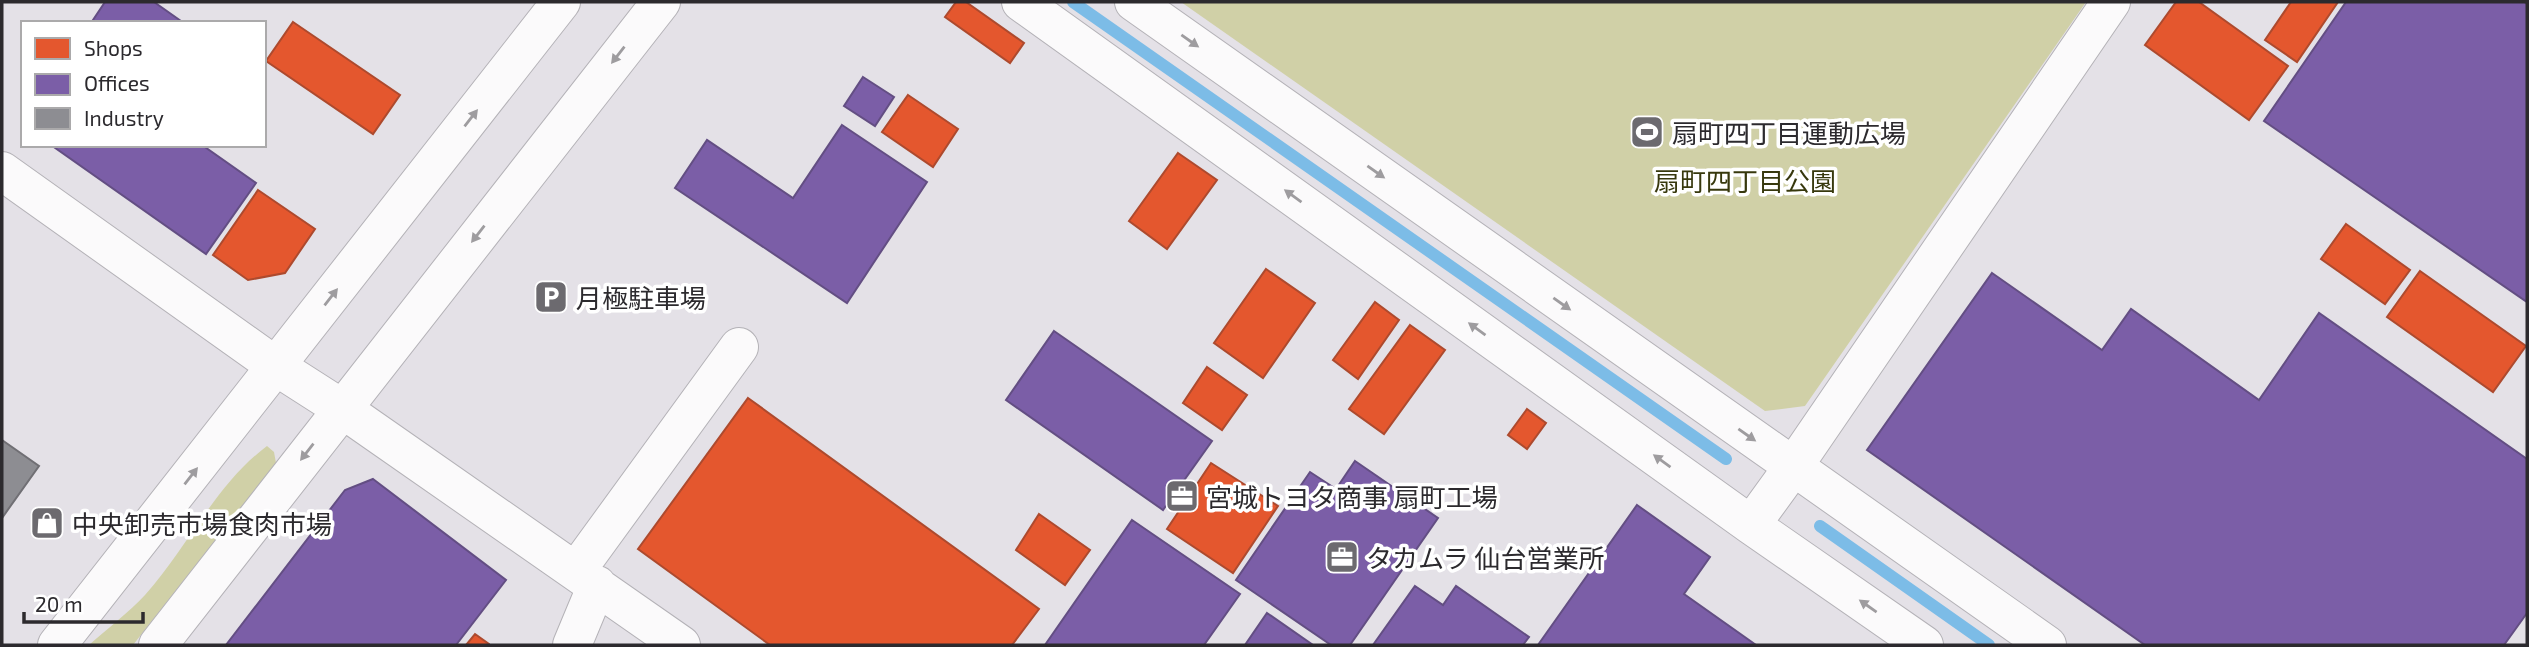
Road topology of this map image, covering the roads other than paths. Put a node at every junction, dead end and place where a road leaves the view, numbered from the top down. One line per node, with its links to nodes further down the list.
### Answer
1 (561, 2): 8 (street, one-way to 1)
2 (661, 2): 9 (street, one-way to 9)
3 (1021, 2): 11 (street, one-way to 3)
4 (1134, 2): 10 (street, one-way to 10)
5 (2111, 2): 10 (street)
6 (2, 171): 8 (street)
7 (739, 347): 12 (street)
8 (277, 367): 9 (street); 13 (street, one-way to 8)
9 (341, 408): 12 (street); 14 (street, one-way to 14)
10 (1793, 467): 11 (street); 18 (street)
11 (1751, 525): 17 (street, one-way to 11)
12 (587, 578): 15 (street); 16 (street)
13 (57, 645)
14 (158, 645)
15 (572, 645)
16 (681, 645)
17 (1924, 645)
18 (2047, 645)

